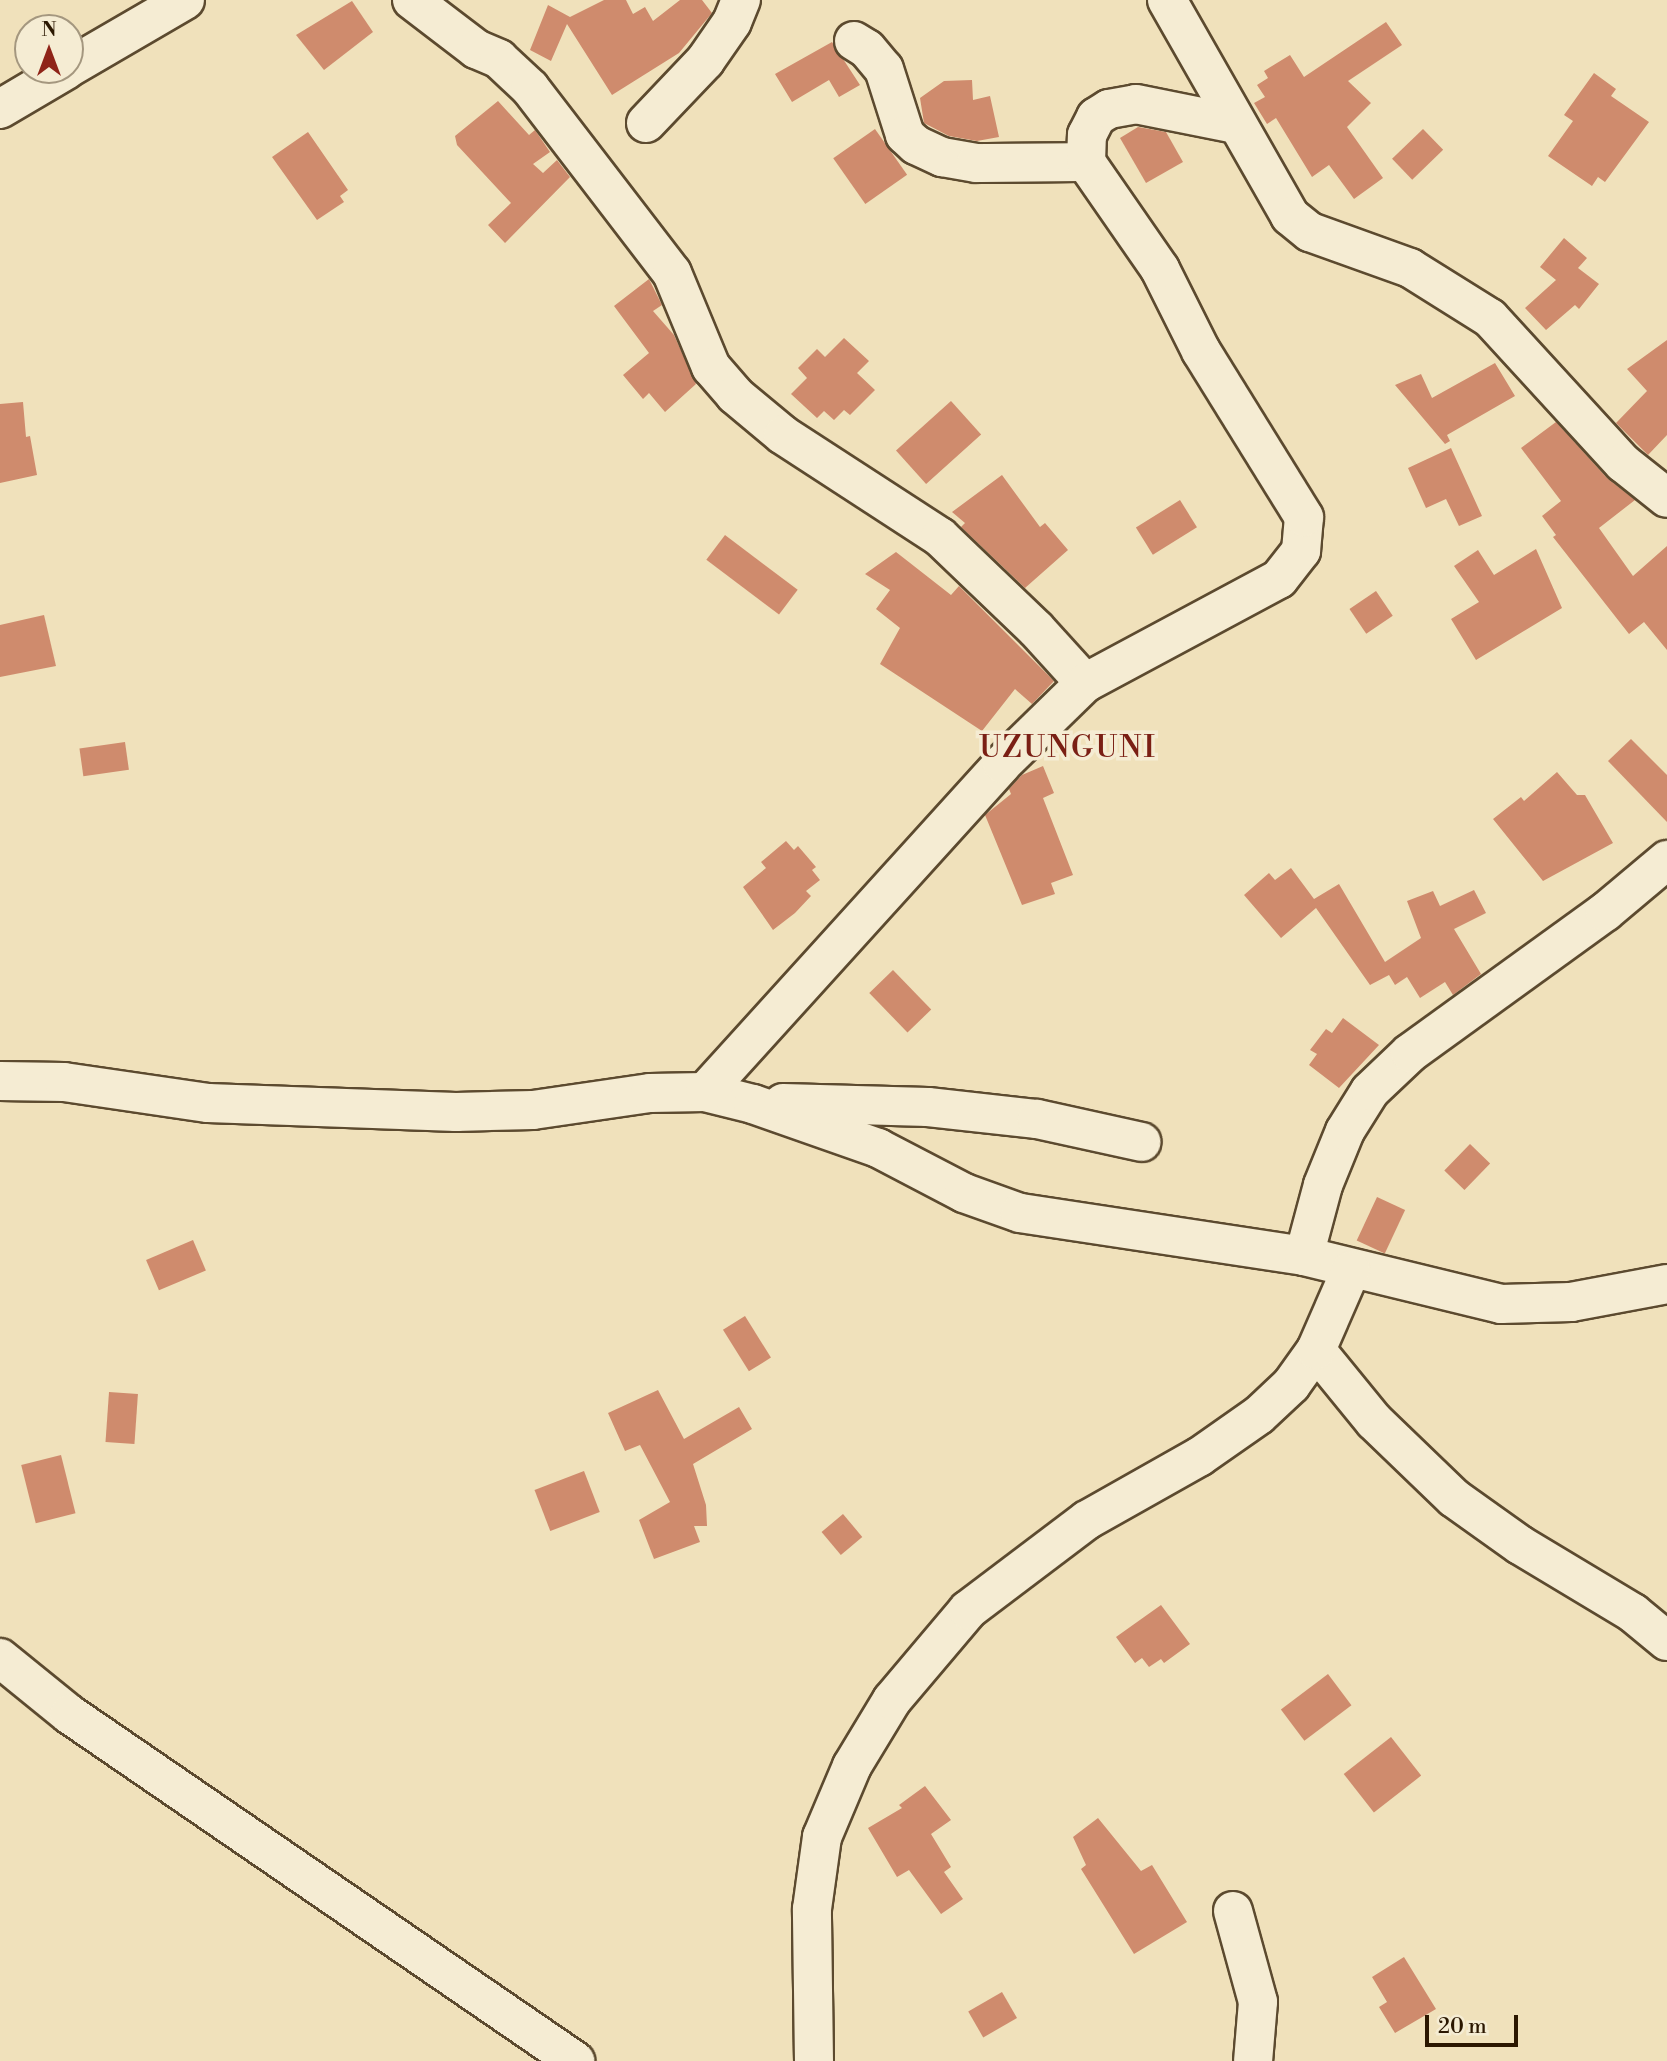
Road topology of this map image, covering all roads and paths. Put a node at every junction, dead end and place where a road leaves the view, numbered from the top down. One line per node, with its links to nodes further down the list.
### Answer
1 (185, 0): 6 (street)
2 (412, 0): 13 (street)
3 (741, 0): 9 (street)
4 (1167, 0): 10 (street)
5 (854, 41): 11 (street)
6 (84, 60)
7 (42, 84): 8 (street)
8 (0, 109)
9 (646, 122)
10 (1235, 124): 11 (street); 12 (street)
11 (1086, 162): 13 (street)
12 (1667, 498)
13 (1085, 683): 16 (street)
14 (1667, 860): 19 (street)
15 (0, 1082): 16 (street)
16 (705, 1092): 17 (street)
17 (753, 1104): 18 (street); 19 (street)
18 (1142, 1142)
19 (1304, 1256): 20 (street)
20 (1351, 1270): 21 (street); 22 (street)
21 (1667, 1284)
22 (1316, 1350): 23 (street); 27 (street)
23 (1667, 1641)
24 (0, 1658): 26 (street)
25 (1233, 1911): 28 (street)
26 (575, 2061)
27 (814, 2061)
28 (1253, 2061)

